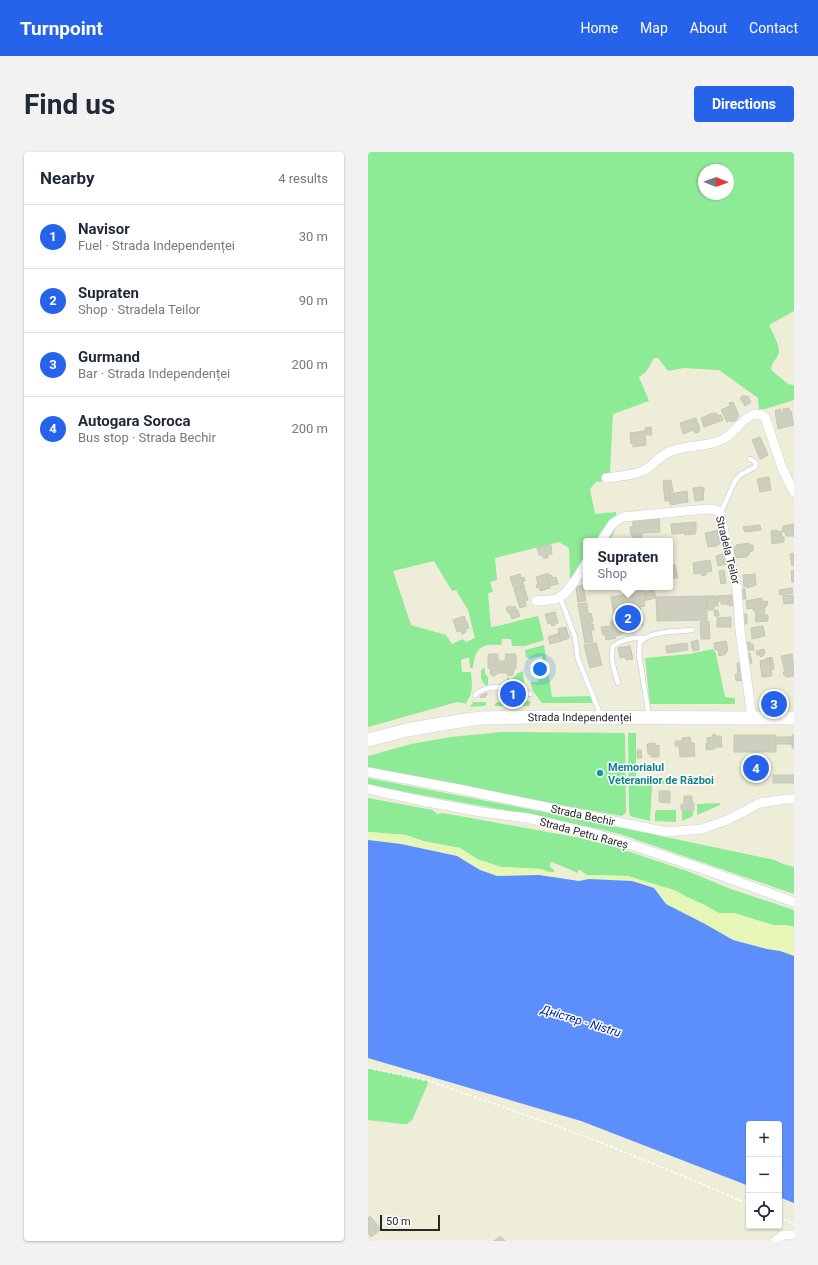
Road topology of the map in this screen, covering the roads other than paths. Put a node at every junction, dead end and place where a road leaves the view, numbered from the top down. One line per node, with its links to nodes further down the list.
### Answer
1 (750, 459): 4 (lane)
2 (606, 478): 3 (street)
3 (794, 492)
4 (720, 514): 5 (street, Stradela Teilor); 16 (street, Stradela Teilor)
5 (603, 538)
6 (583, 567): 7 (street)
7 (560, 597): 8 (street); 14 (lane)
8 (536, 601)
9 (692, 630): 10 (lane)
10 (644, 638): 11 (lane); 15 (lane)
11 (618, 683)
12 (476, 694): 13 (lane)
13 (530, 694)
14 (602, 718): 15 (main road, Strada Independenței); 18 (main road, Strada Independenței)
15 (650, 718): 16 (main road, Strada Independenței)
16 (752, 718): 17 (main road, Strada Independenței)
17 (794, 718)
18 (368, 740)
19 (368, 772): 21 (street, Strada Bechir)
20 (368, 789): 22 (street, Strada Petru Rareș)
21 (794, 799)
22 (794, 902)
23 (794, 1235): 24 (street)
24 (774, 1241)

